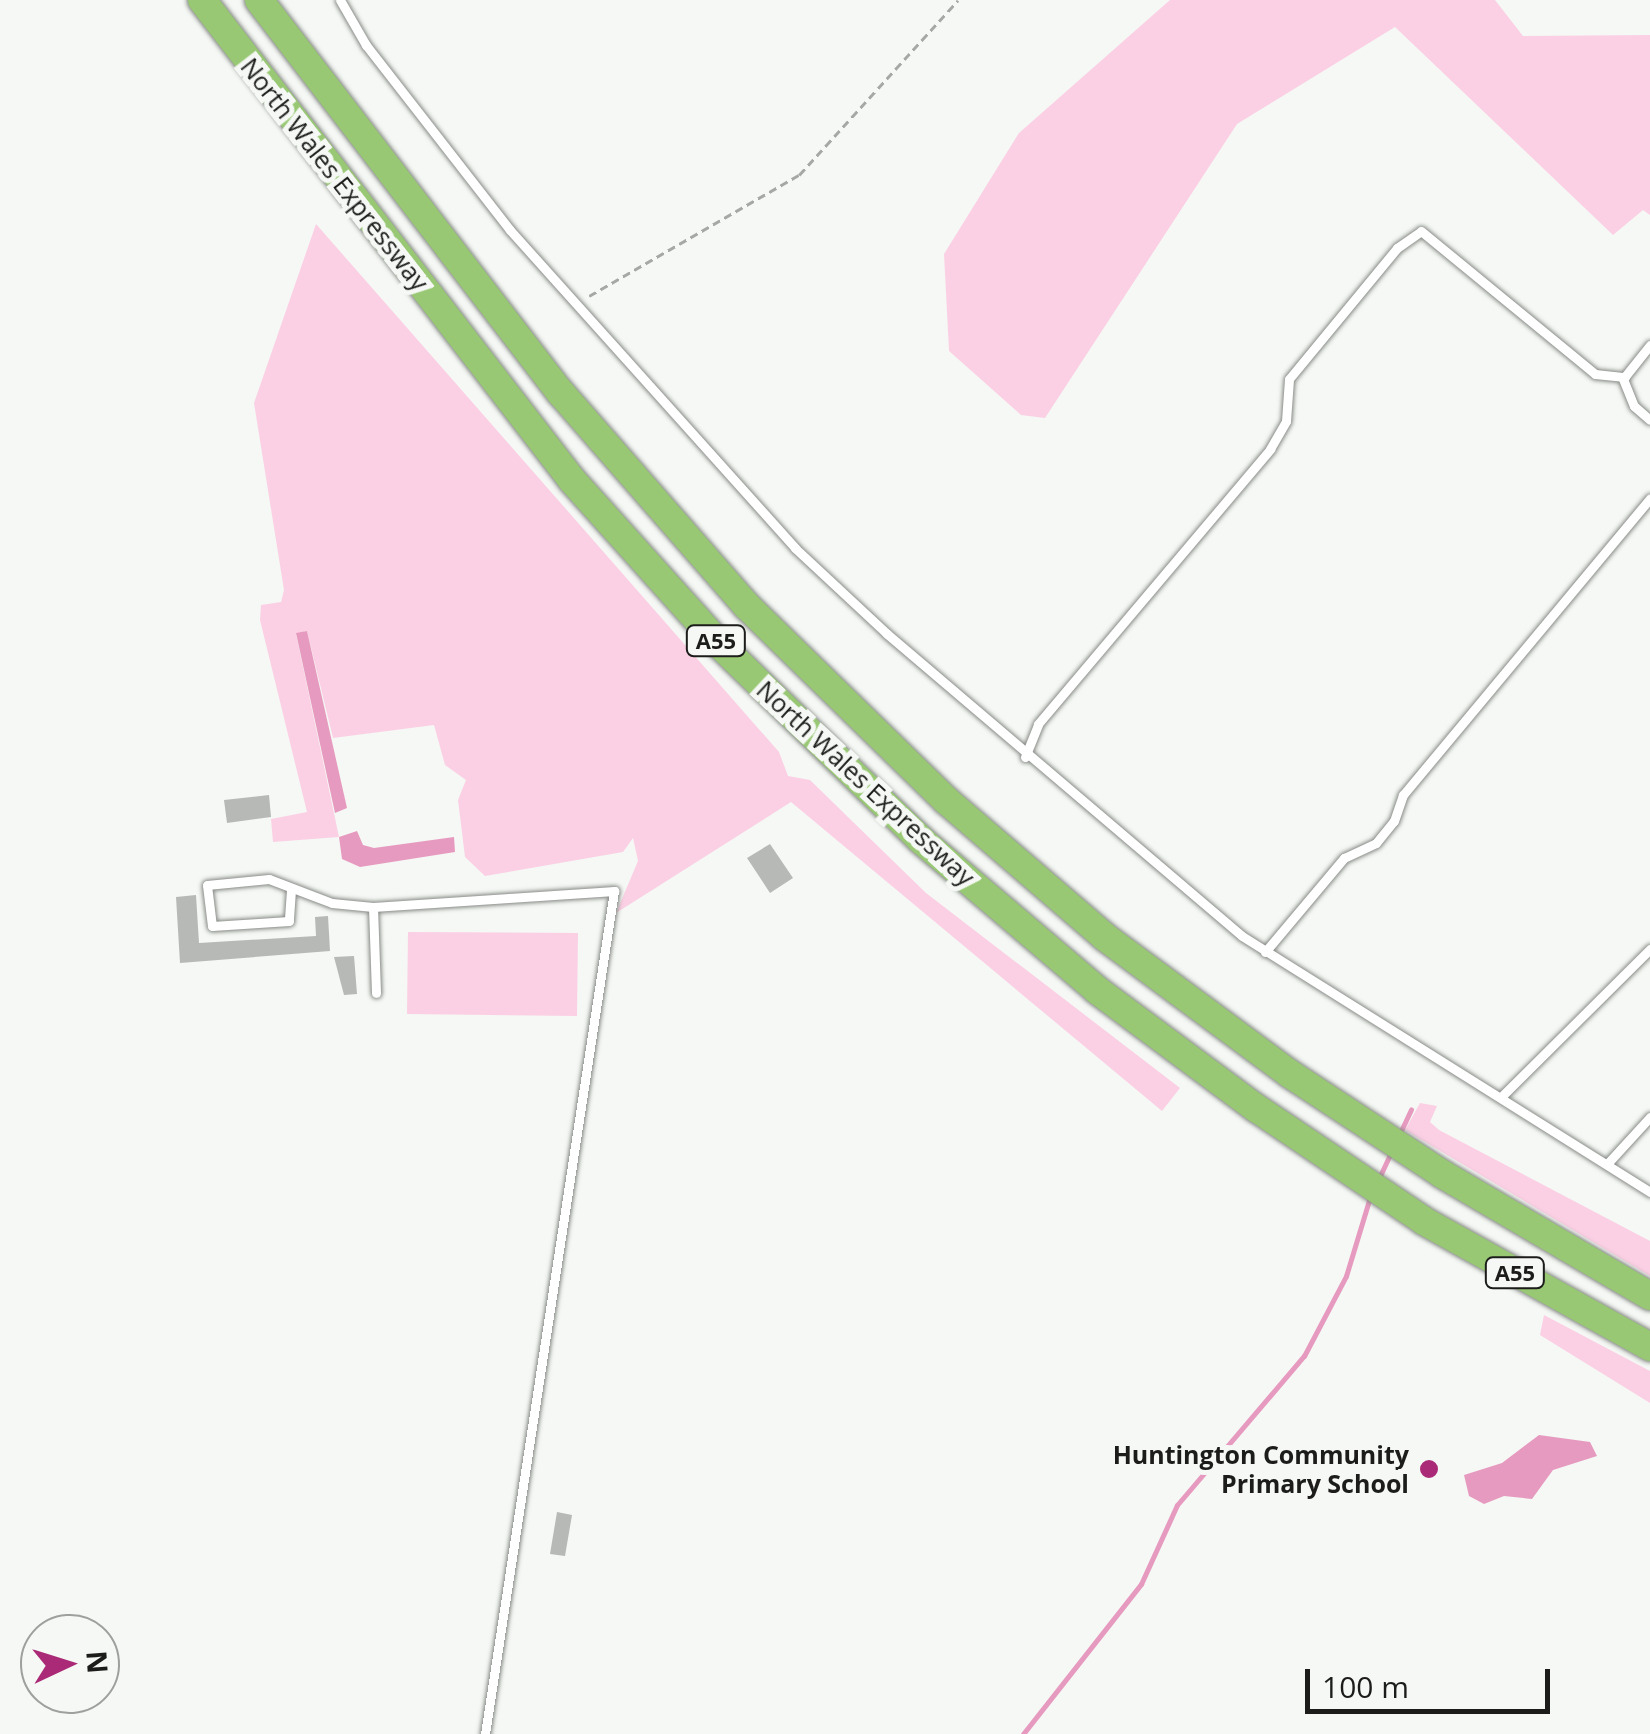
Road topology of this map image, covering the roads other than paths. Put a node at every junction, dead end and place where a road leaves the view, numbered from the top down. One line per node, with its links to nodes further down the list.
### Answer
1 (202, 0): 19 (highway, North Wales Expressway / A55)
2 (260, 0): 18 (highway, North Wales Expressway / A55)
3 (340, 0): 8 (lane)
4 (1650, 345): 5 (lane)
5 (1625, 377): 6 (lane); 8 (lane)
6 (1650, 420)
7 (1650, 499): 12 (lane)
8 (1025, 757): 12 (lane)
9 (291, 890): 9 (lane); 10 (lane)
10 (373, 907): 13 (lane); 20 (lane)
11 (1650, 950): 14 (lane)
12 (1265, 952): 14 (lane)
13 (376, 993)
14 (1502, 1096): 16 (lane)
15 (1650, 1117): 16 (lane)
16 (1608, 1164): 17 (lane)
17 (1650, 1192)
18 (1650, 1296)
19 (1650, 1347)
20 (485, 1734)

